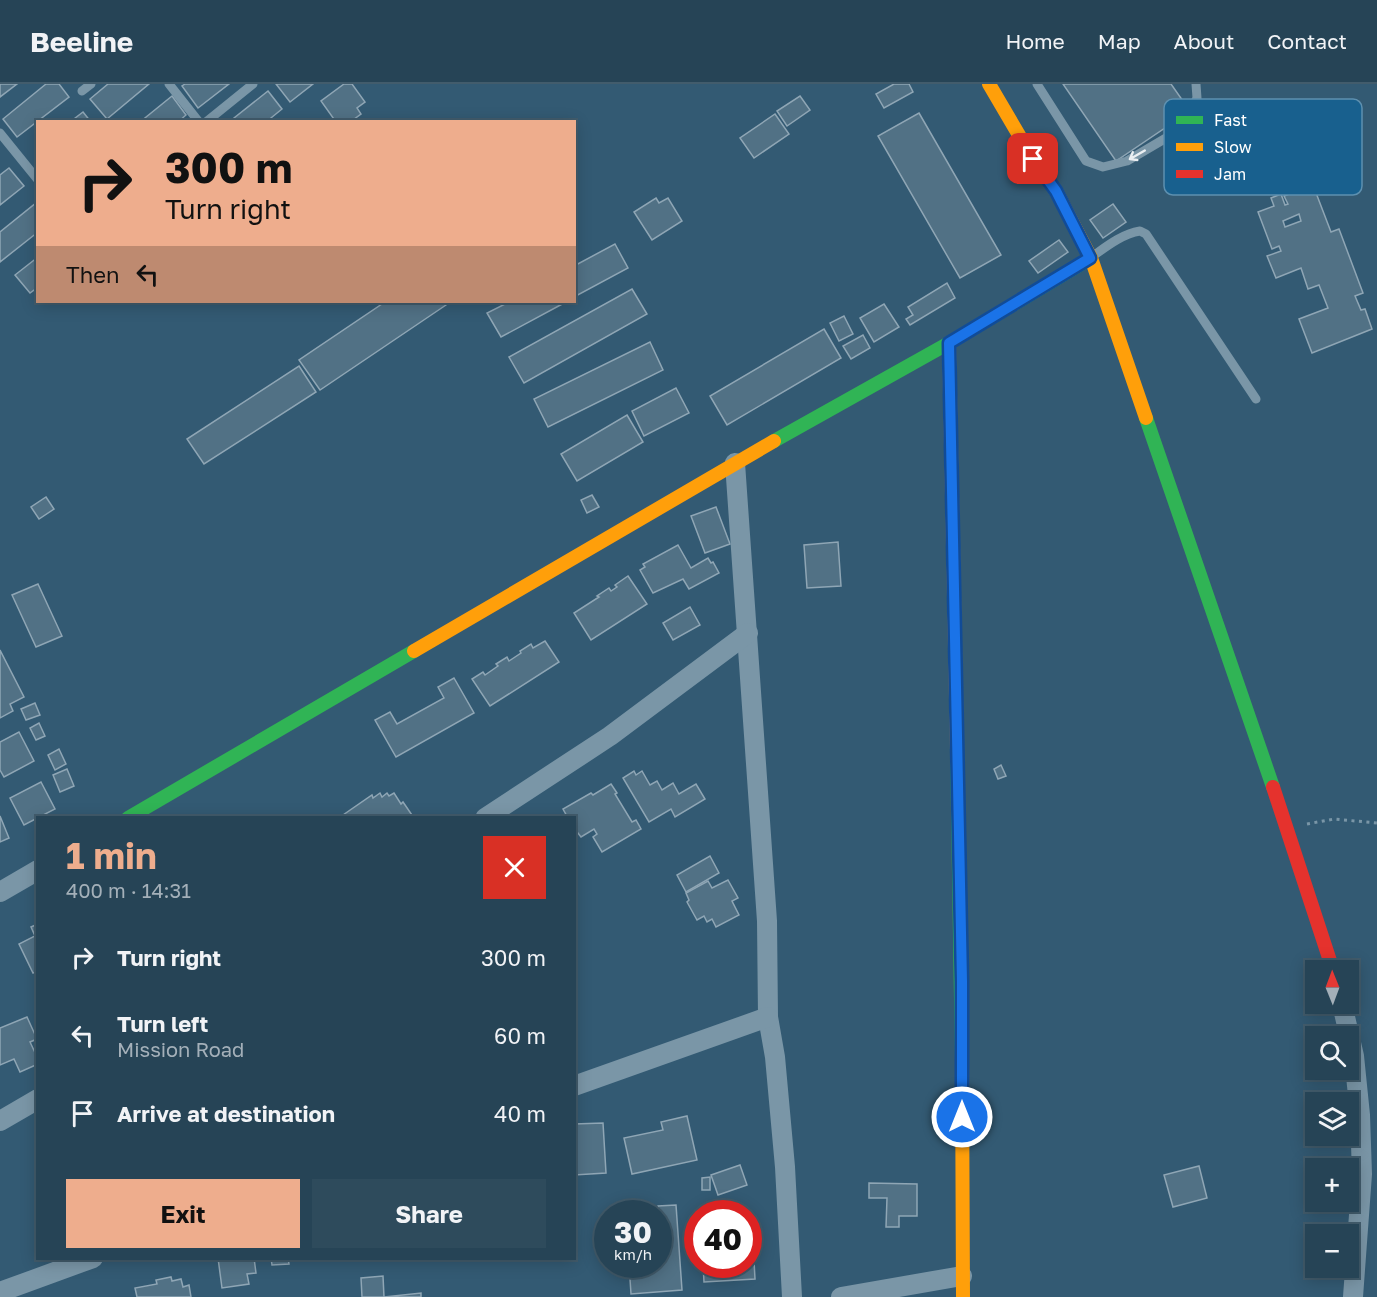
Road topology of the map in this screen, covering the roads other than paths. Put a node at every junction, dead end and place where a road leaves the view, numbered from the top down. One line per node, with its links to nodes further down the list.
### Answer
1 (91, 84): 7 (lane)
2 (169, 84): 9 (lane)
3 (253, 84): 10 (lane)
4 (989, 84): 14 (street)
5 (1037, 84): 12 (lane, one-way to 5)
6 (1196, 84): 8 (lane, one-way to 8)
7 (82, 91)
8 (1197, 99)
9 (197, 120)
10 (208, 120)
11 (0, 133): 13 (lane)
12 (1164, 139)
13 (36, 178)
14 (1090, 258): 15 (street); 16 (lane); 23 (street)
15 (949, 343): 17 (street); 30 (street)
16 (1256, 399)
17 (735, 464): 18 (street); 19 (street)
18 (748, 633): 20 (street); 25 (street)
19 (131, 816)
20 (488, 816)
21 (36, 871): 22 (street)
22 (0, 892)
23 (1330, 960)
24 (1344, 1014): 35 (street)
25 (768, 1017): 26 (street); 32 (street)
26 (576, 1085)
27 (36, 1100): 28 (street)
28 (0, 1121)
29 (88, 1260): 31 (street)
30 (962, 1276): 33 (street); 34 (street)
31 (0, 1292)
32 (792, 1297)
33 (841, 1297)
34 (963, 1297)
35 (1353, 1297)

